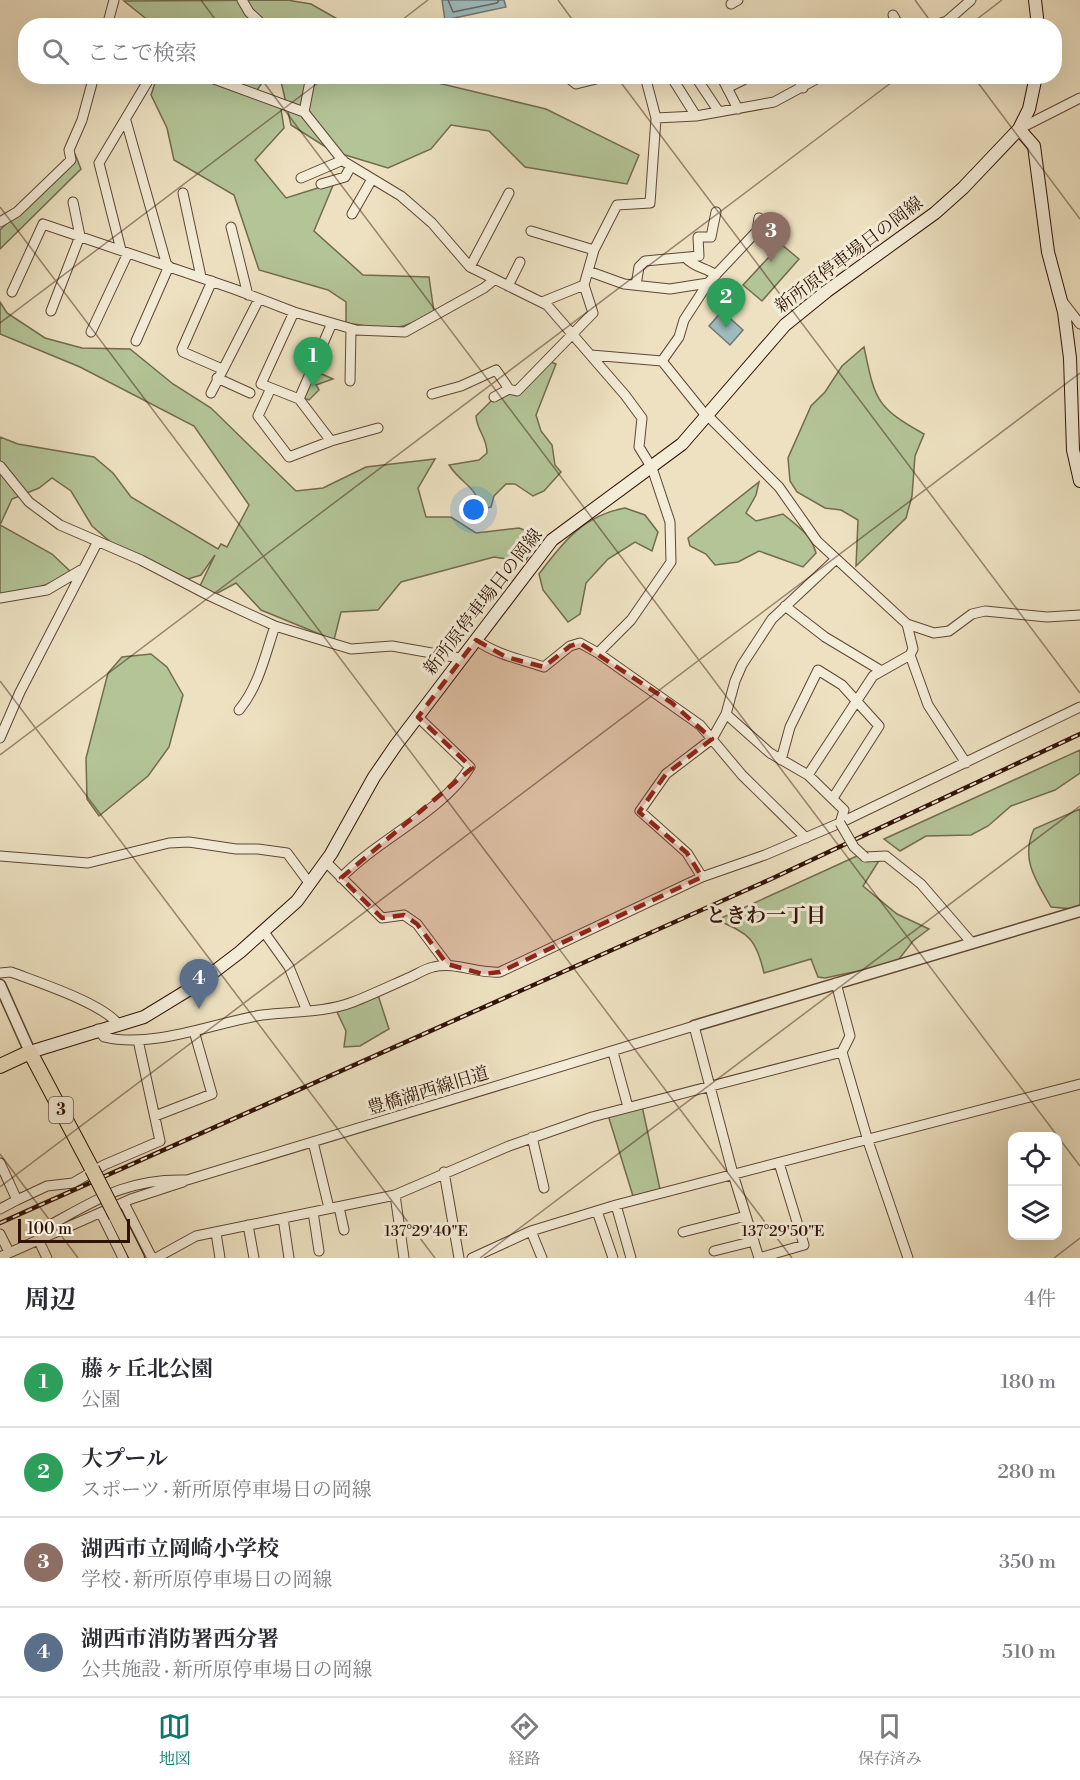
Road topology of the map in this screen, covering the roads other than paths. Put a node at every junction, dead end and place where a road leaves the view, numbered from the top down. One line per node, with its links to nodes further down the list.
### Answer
1 (114, 0): 6 (street)
2 (242, 0): 7 (street)
3 (971, 0): 9 (street)
4 (1035, 0): 10 (main road)
5 (893, 15): 8 (street)
6 (111, 18)
7 (255, 18)
8 (895, 18)
9 (953, 18)
10 (1037, 18)
11 (91, 84): 43 (street)
12 (147, 84): 31 (street)
13 (228, 84): 27 (street)
14 (309, 84): 27 (street)
15 (647, 84): 30 (street)
16 (676, 84): 29 (street)
17 (700, 84): 28 (street)
18 (725, 84): 23 (street)
19 (735, 84): 23 (street)
20 (801, 84): 24 (street)
21 (809, 84): 24 (street)
22 (1034, 84): 32 (main road, 新所原停車場日の岡線)
23 (727, 88): 26 (street)
24 (803, 88): 26 (street)
25 (1080, 98): 32 (street)
26 (738, 109): 28 (street)
27 (304, 112): 33 (street)
28 (719, 112): 29 (street)
29 (696, 116): 30 (street)
30 (656, 118): 47 (street)
31 (126, 121): 48 (street); 52 (street)
32 (1019, 129): 66 (main road); 89 (main road, 新所原停車場日の岡線)
33 (347, 163): 34 (street); 35 (street); 36 (street)
34 (301, 178)
35 (372, 179): 41 (street); 53 (street)
36 (321, 184)
37 (183, 193): 57 (street)
38 (509, 193): 53 (street)
39 (73, 202): 46 (street)
40 (716, 212): 49 (street)
41 (352, 214)
42 (759, 218): 56 (street)
43 (0, 222)
44 (231, 227): 65 (street)
45 (531, 231): 47 (street)
46 (80, 236): 48 (street); 64 (street); 69 (street)
47 (594, 250): 55 (street)
48 (124, 251): 52 (street); 74 (street)
49 (699, 256): 50 (street); 54 (street)
50 (686, 258): 54 (street); 62 (street)
51 (520, 262): 63 (street)
52 (168, 266): 57 (street); 76 (street)
53 (470, 267): 58 (street)
54 (698, 268): 56 (street)
55 (588, 271): 61 (street); 62 (street)
56 (716, 274): 60 (street)
57 (201, 278): 59 (street)
58 (494, 279): 63 (street); 73 (street)
59 (212, 281): 65 (street); 79 (street)
60 (708, 283): 62 (street); 78 (street)
61 (584, 285): 68 (street); 75 (street)
62 (636, 285)
63 (508, 286): 68 (street)
64 (12, 292)
65 (248, 295): 67 (street)
66 (1059, 298): 72 (street); 94 (main road)
67 (259, 299): 70 (street); 79 (street)
68 (542, 302): 75 (street)
69 (51, 312)
70 (294, 312): 71 (street); 82 (street)
71 (332, 323): 73 (street); 88 (street)
72 (1080, 324)
73 (351, 329): 81 (street)
74 (91, 332)
75 (572, 335): 77 (street); 83 (street)
76 (136, 341)
77 (591, 355): 78 (street); 93 (street)
78 (662, 361): 89 (street)
79 (222, 369): 80 (street)
80 (217, 378): 84 (street); 85 (street)
81 (350, 381)
82 (271, 388): 88 (street); 91 (street)
83 (509, 389): 86 (street); 87 (street)
84 (210, 393)
85 (250, 393)
86 (432, 394)
87 (494, 397)
88 (299, 399): 91 (street)
89 (708, 417): 93 (main road, 新所原停車場日の岡線); 96 (street)
90 (378, 428): 91 (street)
91 (331, 441)
92 (0, 466): 95 (street)
93 (652, 468): 103 (main road, 新所原停車場日の岡線); 104 (street)
94 (1080, 481)
95 (97, 543): 97 (street); 102 (street)
96 (836, 559): 99 (street); 101 (street)
97 (83, 570): 98 (street); 113 (street)
98 (0, 598)
99 (785, 606): 107 (street); 111 (street)
100 (1080, 615): 101 (street)
101 (907, 624): 105 (street)
102 (276, 626): 106 (street); 110 (street)
103 (476, 640): 104 (street); 106 (main road, 新所原停車場日の岡線)
104 (598, 653): 115 (street)
105 (910, 655): 107 (street); 117 (street)
106 (460, 658): 112 (main road, 新所原停車場日の岡線)
107 (880, 670): 108 (street)
108 (857, 700): 116 (street); 118 (street); 119 (street)
109 (1080, 707): 117 (street)
110 (239, 710)
111 (726, 714): 115 (street); 116 (street)
112 (418, 717): 123 (main road, 新所原停車場日の岡線); 125 (street)
113 (4, 721): 114 (street)
114 (0, 738)
115 (712, 739): 121 (street); 124 (street)
116 (781, 760): 118 (street)
117 (966, 764): 120 (street)
118 (808, 775): 119 (street)
119 (833, 798): 120 (street)
120 (840, 823): 121 (street); 129 (street, bridge)
121 (806, 838): 124 (street)
122 (0, 856): 126 (street)
123 (325, 861): 125 (street); 126 (main road, 新所原停車場日の岡線)
124 (702, 877): 130 (street)
125 (341, 878): 130 (street)
126 (310, 884): 128 (main road, 新所原停車場日の岡線)
127 (1080, 911): 129 (street, 豊橋湖西線旧道)
128 (264, 932): 134 (street); 135 (main road, 新所原停車場日の岡線)
129 (971, 942): 132 (street, 豊橋湖西線旧道)
130 (447, 964): 134 (street)
131 (0, 973): 135 (street)
132 (836, 983): 136 (street, 豊橋湖西線旧道); 142 (street)
133 (1, 991): 140 (street)
134 (307, 1011): 138 (street)
135 (118, 1024): 137 (main road, 新所原停車場日の岡線)
136 (694, 1026): 141 (street, 豊橋湖西線旧道); 145 (street)
137 (99, 1029): 139 (street); 140 (main road, 新所原停車場日の岡線)
138 (194, 1030): 139 (street); 147 (street)
139 (138, 1041): 147 (street)
140 (30, 1052): 143 (main road); 183 (main road, 3, bridge)
141 (613, 1052): 146 (street); 149 (street, 豊橋湖西線旧道)
142 (842, 1052): 145 (street); 150 (street)
143 (0, 1066)
144 (1080, 1084): 150 (street)
145 (711, 1085): 146 (street); 154 (street)
146 (628, 1107): 148 (street)
147 (155, 1116): 158 (street)
148 (532, 1137): 153 (street); 156 (street)
149 (313, 1142): 155 (street, 豊橋湖西線旧道); 163 (street)
150 (868, 1142): 152 (street); 195 (street)
151 (0, 1163): 158 (street)
152 (779, 1163): 154 (street); 194 (street)
153 (444, 1172): 157 (street); 189 (street)
154 (733, 1174): 160 (street); 167 (street)
155 (187, 1180): 159 (street); 175 (street, 豊橋湖西線旧道)
156 (544, 1188)
157 (395, 1195): 161 (street); 188 (street)
158 (16, 1200): 162 (street)
159 (124, 1203): 166 (street); 184 (street)
160 (616, 1205): 164 (street); 193 (street)
161 (339, 1207): 163 (street); 170 (street)
162 (0, 1209)
163 (329, 1209): 165 (street)
164 (597, 1210): 171 (street); 192 (street)
165 (313, 1212): 168 (street); 177 (street)
166 (101, 1213): 175 (street); 181 (street)
167 (746, 1216): 172 (street); 176 (street)
168 (283, 1218): 169 (street); 187 (street)
169 (248, 1225): 173 (street); 186 (street)
170 (344, 1230)
171 (531, 1231): 179 (street); 191 (street)
172 (683, 1232)
173 (216, 1233): 184 (street); 185 (street)
174 (0, 1234): 180 (street)
175 (38, 1239): 180 (street); 182 (street)
176 (754, 1241): 178 (street); 194 (street)
177 (319, 1251)
178 (714, 1251)
179 (491, 1254): 190 (street)
180 (4, 1256)
181 (121, 1257)
182 (47, 1258)
183 (137, 1258)
184 (154, 1258)
185 (220, 1258)
186 (254, 1258)
187 (289, 1258)
188 (405, 1258)
189 (459, 1258)
190 (472, 1258)
191 (542, 1258)
192 (613, 1258)
193 (631, 1258)
194 (759, 1258)
195 (908, 1258)

